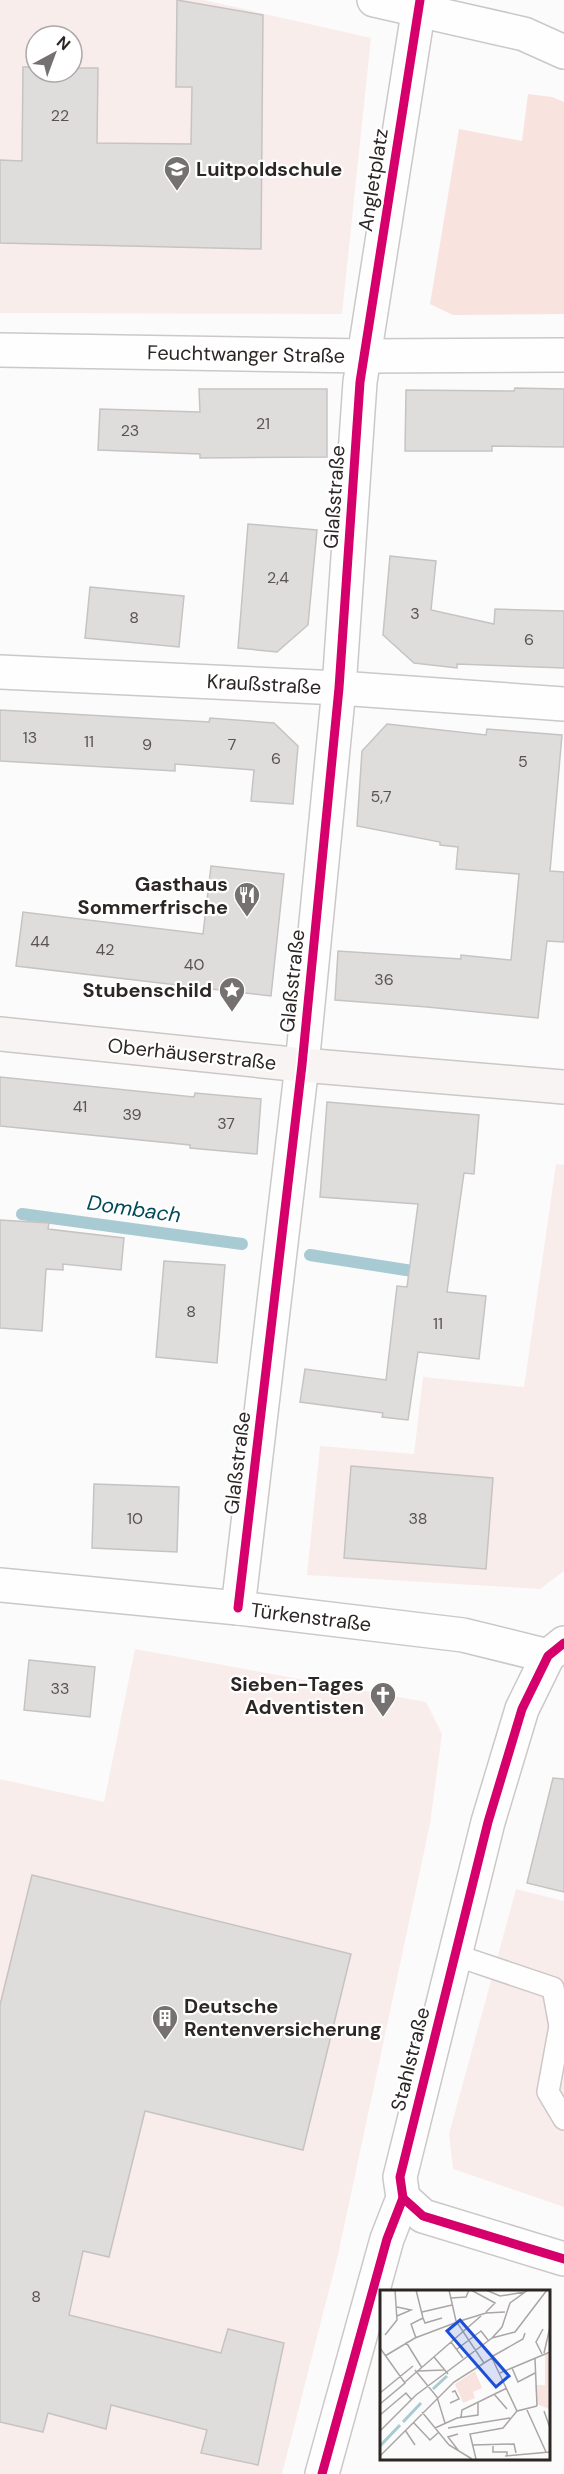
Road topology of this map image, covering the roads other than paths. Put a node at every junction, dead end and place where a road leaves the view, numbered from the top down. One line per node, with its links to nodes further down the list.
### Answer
1 (374, 0): 2 (street)
2 (419, 5): 3 (street); 6 (street, Angletplatz)
3 (564, 52)
4 (0, 350): 6 (street, Feuchtwanger Straße)
5 (564, 355): 6 (street, Feuchtwanger Straße)
6 (365, 356): 8 (street, Glaßstraße)
7 (0, 672): 8 (street, Kraußstraße)
8 (339, 688): 9 (street, Kraußstraße); 11 (street, Glaßstraße)
9 (564, 704)
10 (0, 1034): 11 (street, Oberhäuserstraße)
11 (302, 1065): 12 (street, Oberhäuserstraße); 14 (street, Glaßstraße)
12 (564, 1088)
13 (0, 1585): 14 (street, Türkenstraße)
14 (238, 1608): 15 (street, Türkenstraße)
15 (556, 1650): 16 (street, Stahlstraße)
16 (455, 1955): 17 (lane); 18 (street, Stahlstraße)
17 (564, 2119)
18 (403, 2198): 19 (street); 20 (street, Stahlstraße)
19 (564, 2259)
20 (322, 2474)

